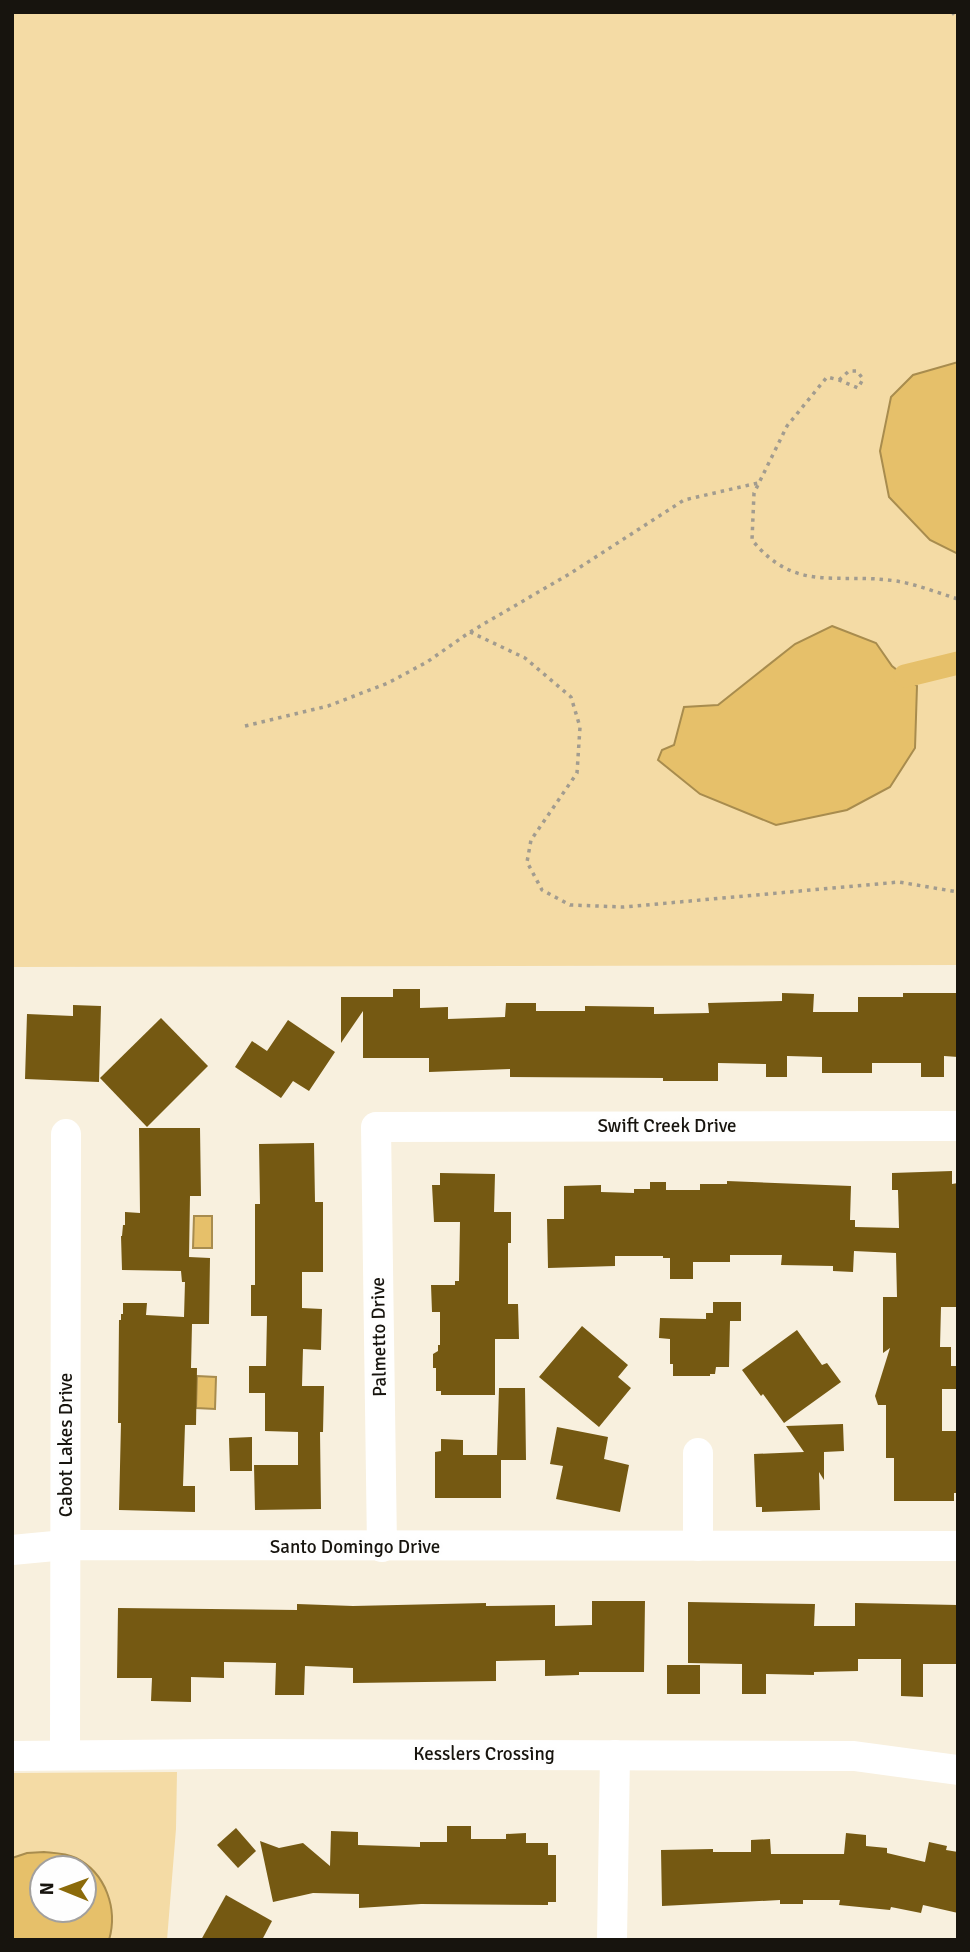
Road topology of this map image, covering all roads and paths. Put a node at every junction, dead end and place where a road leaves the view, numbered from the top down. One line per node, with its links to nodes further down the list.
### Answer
1 (952, 12): 2 (path)
2 (958, 19)
3 (839, 380): 3 (path); 4 (path)
4 (758, 483): 5 (path); 6 (path)
5 (958, 599)
6 (470, 632): 7 (path); 8 (path)
7 (245, 726)
8 (958, 892)
9 (958, 1125): 10 (street, Swift Creek Drive)
10 (376, 1127): 16 (street, Palmetto Drive)
11 (66, 1134): 13 (street, Cabot Lakes Drive)
12 (698, 1453): 14 (street)
13 (65, 1545): 16 (street, Santo Domingo Drive); 17 (street, Santo Domingo Drive); 18 (street, Cabot Lakes Drive)
14 (698, 1546): 15 (street, Santo Domingo Drive); 16 (street, Santo Domingo Drive)
15 (958, 1546)
16 (382, 1547)
17 (12, 1550)
18 (65, 1755): 19 (street, Kesslers Crossing); 20 (street, Kesslers Crossing)
19 (615, 1755): 21 (street, Kesslers Crossing); 22 (street)
20 (12, 1756)
21 (957, 1770)
22 (612, 1940)

